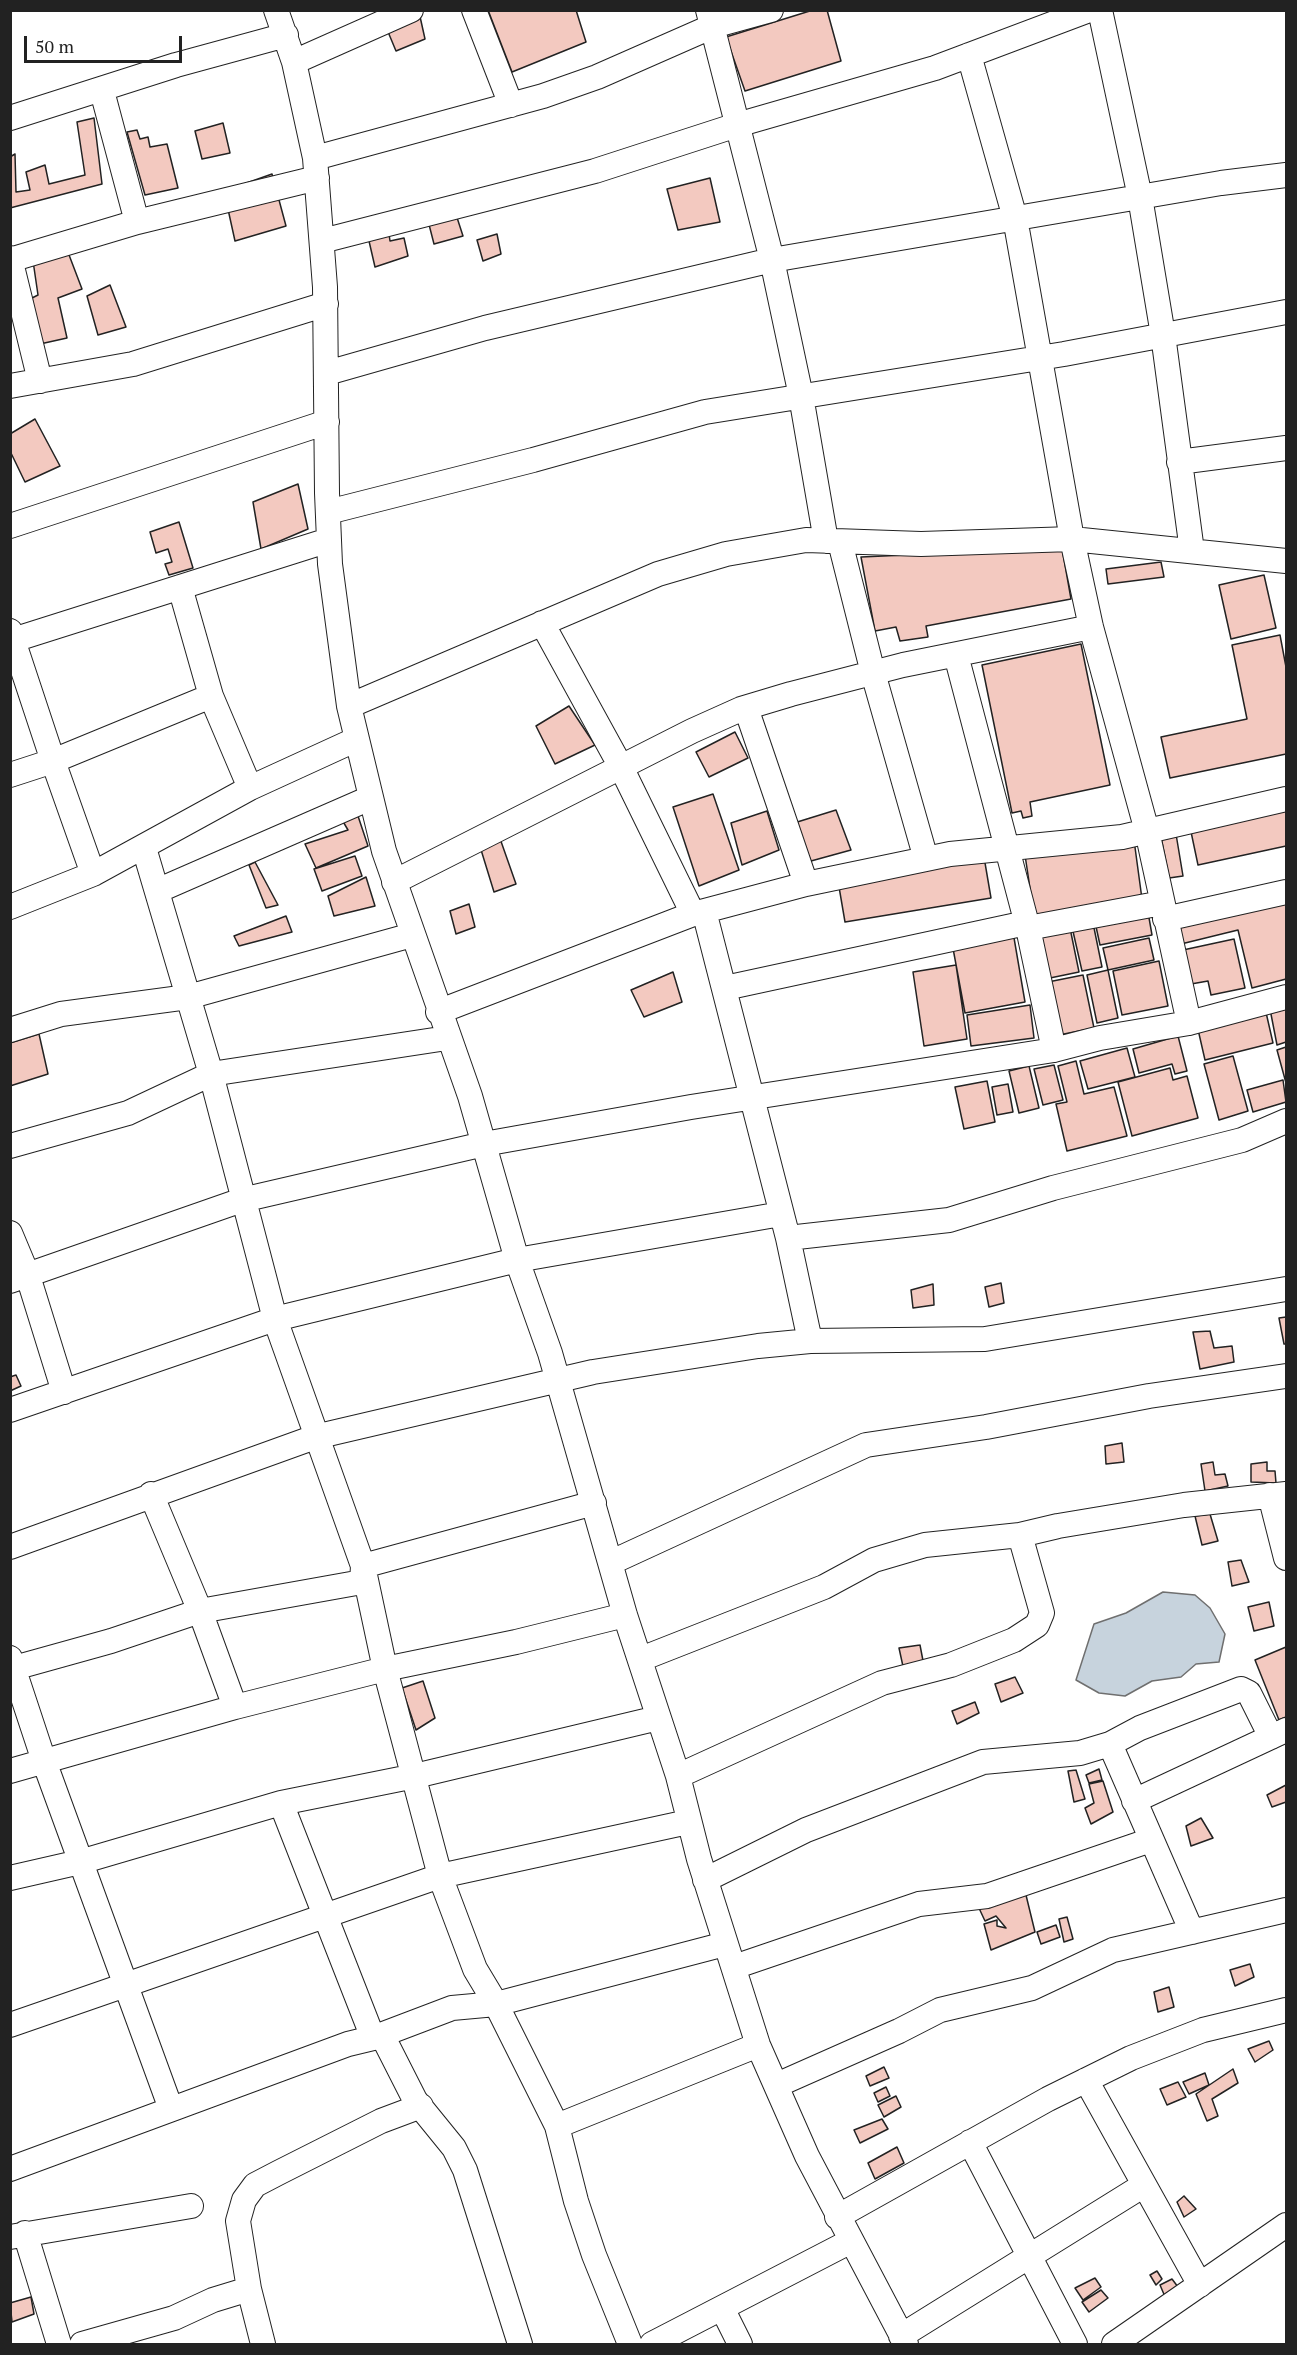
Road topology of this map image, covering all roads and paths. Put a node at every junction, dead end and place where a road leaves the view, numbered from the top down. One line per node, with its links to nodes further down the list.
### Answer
1 (276, 10): 9 (street)
2 (411, 10): 11 (street)
3 (474, 10): 13 (street)
4 (771, 10): 7 (street)
5 (1089, 10): 8 (street)
6 (1100, 10): 18 (street)
7 (710, 18): 13 (street); 15 (street)
8 (1034, 20): 10 (street)
9 (286, 35): 11 (street); 12 (street)
10 (969, 55): 15 (street); 19 (street)
11 (294, 62): 16 (street)
12 (102, 91): 14 (street); 20 (street)
13 (511, 105): 16 (street)
14 (10, 118)
15 (737, 125): 21 (street); 23 (street)
16 (316, 168): 20 (street); 21 (street)
17 (1287, 175): 18 (street)
18 (1140, 197): 19 (street); 26 (street)
19 (1015, 218): 23 (street); 27 (street)
20 (137, 222): 22 (street)
21 (322, 242): 24 (street)
22 (11, 260): 29 (street)
23 (772, 260): 28 (street); 31 (street)
24 (326, 304): 28 (street); 29 (street)
25 (1287, 312): 26 (street)
26 (1163, 335): 27 (street); 34 (street)
27 (1041, 358): 31 (street); 37 (street)
28 (327, 373): 32 (street)
29 (40, 381): 30 (street)
30 (10, 386)
31 (801, 396): 35 (street); 39 (street)
32 (327, 422): 35 (street); 36 (street)
33 (1287, 448): 34 (street)
34 (1179, 462): 40 (street)
35 (328, 512): 38 (street)
36 (10, 526)
37 (1072, 539): 39 (street); 40 (street); 44 (street)
38 (329, 540): 42 (street); 49 (street)
39 (833, 541): 43 (street); 47 (street)
40 (1192, 551): 41 (street)
41 (1285, 566)
42 (180, 587): 45 (street); 48 (street)
43 (542, 623): 49 (street); 53 (street)
44 (1091, 627): 46 (street); 58 (street)
45 (12, 637): 52 (street)
46 (956, 655): 47 (street); 60 (street)
47 (873, 673): 50 (street); 61 (street)
48 (211, 696): 52 (street); 55 (street)
49 (350, 706): 51 (street)
50 (746, 708): 53 (street); 64 (street)
51 (357, 739): 55 (street); 56 (street)
52 (52, 761): 54 (street); 62 (street)
53 (621, 767): 63 (street); 69 (street)
54 (10, 775)
55 (250, 788): 59 (street)
56 (370, 798): 63 (street); 65 (street)
57 (1287, 799): 58 (street)
58 (1147, 831): 60 (street); 68 (street)
59 (144, 848): 62 (street); 65 (street)
60 (1006, 848): 61 (street); 70 (street)
61 (926, 859): 64 (street)
62 (93, 874): 67 (street)
63 (394, 882): 71 (street)
64 (806, 884): 69 (street)
65 (158, 891): 73 (street)
66 (1287, 892): 68 (street)
67 (10, 907)
68 (1163, 911): 70 (street); 76 (street)
69 (699, 913): 72 (street); 75 (street)
70 (1027, 926): 72 (street); 79 (street)
71 (412, 935): 73 (street); 75 (street)
72 (724, 988): 81 (street)
73 (188, 997): 77 (street); 80 (street)
74 (1287, 997): 76 (street)
75 (438, 1012): 78 (street)
76 (1189, 1023): 79 (street)
77 (10, 1030)
78 (447, 1038): 80 (street); 83 (street)
79 (1054, 1050): 81 (street)
80 (211, 1074): 84 (street); 85 (street)
81 (750, 1099): 83 (street); 86 (street)
82 (1287, 1121): 88 (street)
83 (484, 1144): 85 (street); 89 (street)
84 (10, 1146)
85 (242, 1200): 90 (street); 92 (street)
86 (781, 1214): 88 (street); 89 (street)
87 (10, 1233): 90 (street)
88 (788, 1238): 93 (street)
89 (517, 1260): 92 (street); 95 (street)
90 (19, 1278): 96 (street)
91 (1287, 1289): 93 (street)
92 (275, 1319): 96 (street); 98 (street)
93 (810, 1341): 95 (street)
94 (1287, 1376): 105 (street)
95 (558, 1380): 98 (street); 101 (street)
96 (64, 1392): 97 (street)
97 (10, 1410)
98 (315, 1437): 99 (street); 106 (street)
99 (151, 1494): 103 (street); 107 (street)
100 (1278, 1494): 102 (street); 104 (street)
101 (594, 1503): 105 (street); 106 (street)
102 (1020, 1535): 109 (street); 119 (street)
103 (10, 1547)
104 (1287, 1558)
105 (612, 1562): 108 (street)
106 (363, 1566): 107 (street); 111 (street)
107 (200, 1611): 110 (street); 112 (street)
108 (625, 1615): 109 (street); 111 (street)
109 (641, 1659): 113 (street)
110 (12, 1663): 116 (street)
111 (385, 1669): 112 (street); 118 (street)
112 (236, 1707): 116 (street)
113 (658, 1718): 118 (street); 119 (street)
114 (1279, 1734): 115 (street); 120 (street)
115 (1110, 1744): 120 (street); 127 (street)
116 (44, 1761): 117 (street); 124 (street)
117 (10, 1771)
118 (415, 1776): 121 (street); 125 (street)
119 (678, 1776): 122 (street)
120 (1134, 1802): 123 (street)
121 (281, 1803): 124 (street); 129 (street)
122 (688, 1822): 125 (street); 127 (street)
123 (1151, 1840): 130 (street); 132 (street)
124 (80, 1862): 126 (street); 133 (street)
125 (441, 1876): 129 (street); 134 (street)
126 (10, 1878)
127 (705, 1880): 131 (street)
128 (1287, 1910): 130 (street)
129 (325, 1917): 133 (street); 137 (street)
130 (1192, 1932): 140 (street)
131 (725, 1944): 132 (street); 134 (street)
132 (734, 1966): 138 (street)
133 (125, 1986): 136 (street); 142 (street)
134 (496, 2004): 137 (street); 143 (street)
135 (1287, 2010): 139 (street)
136 (10, 2025)
137 (377, 2036): 141 (street); 142 (street)
138 (758, 2045): 140 (street); 143 (street)
139 (1086, 2080): 144 (street); 146 (street)
140 (777, 2085): 148 (street)
141 (421, 2106): 154 (street); 160 (street)
142 (171, 2109): 145 (street)
143 (557, 2126): 161 (street)
144 (970, 2142): 148 (street); 152 (street)
145 (10, 2169)
146 (1144, 2185): 152 (street); 153 (street)
147 (191, 2206): 150 (street)
148 (837, 2217): 151 (street)
149 (1287, 2225): 153 (street)
150 (18, 2235): 157 (street)
151 (851, 2241): 155 (street); 156 (street)
152 (1029, 2255): 156 (street); 164 (street)
153 (1200, 2285): 165 (street)
154 (249, 2289): 158 (street); 159 (street)
155 (722, 2308): 162 (street); 163 (street)
156 (904, 2340)
157 (59, 2344)
158 (82, 2344)
159 (263, 2344)
160 (520, 2344)
161 (630, 2344)
162 (652, 2344)
163 (740, 2344)
164 (1075, 2344)
165 (1113, 2344)

